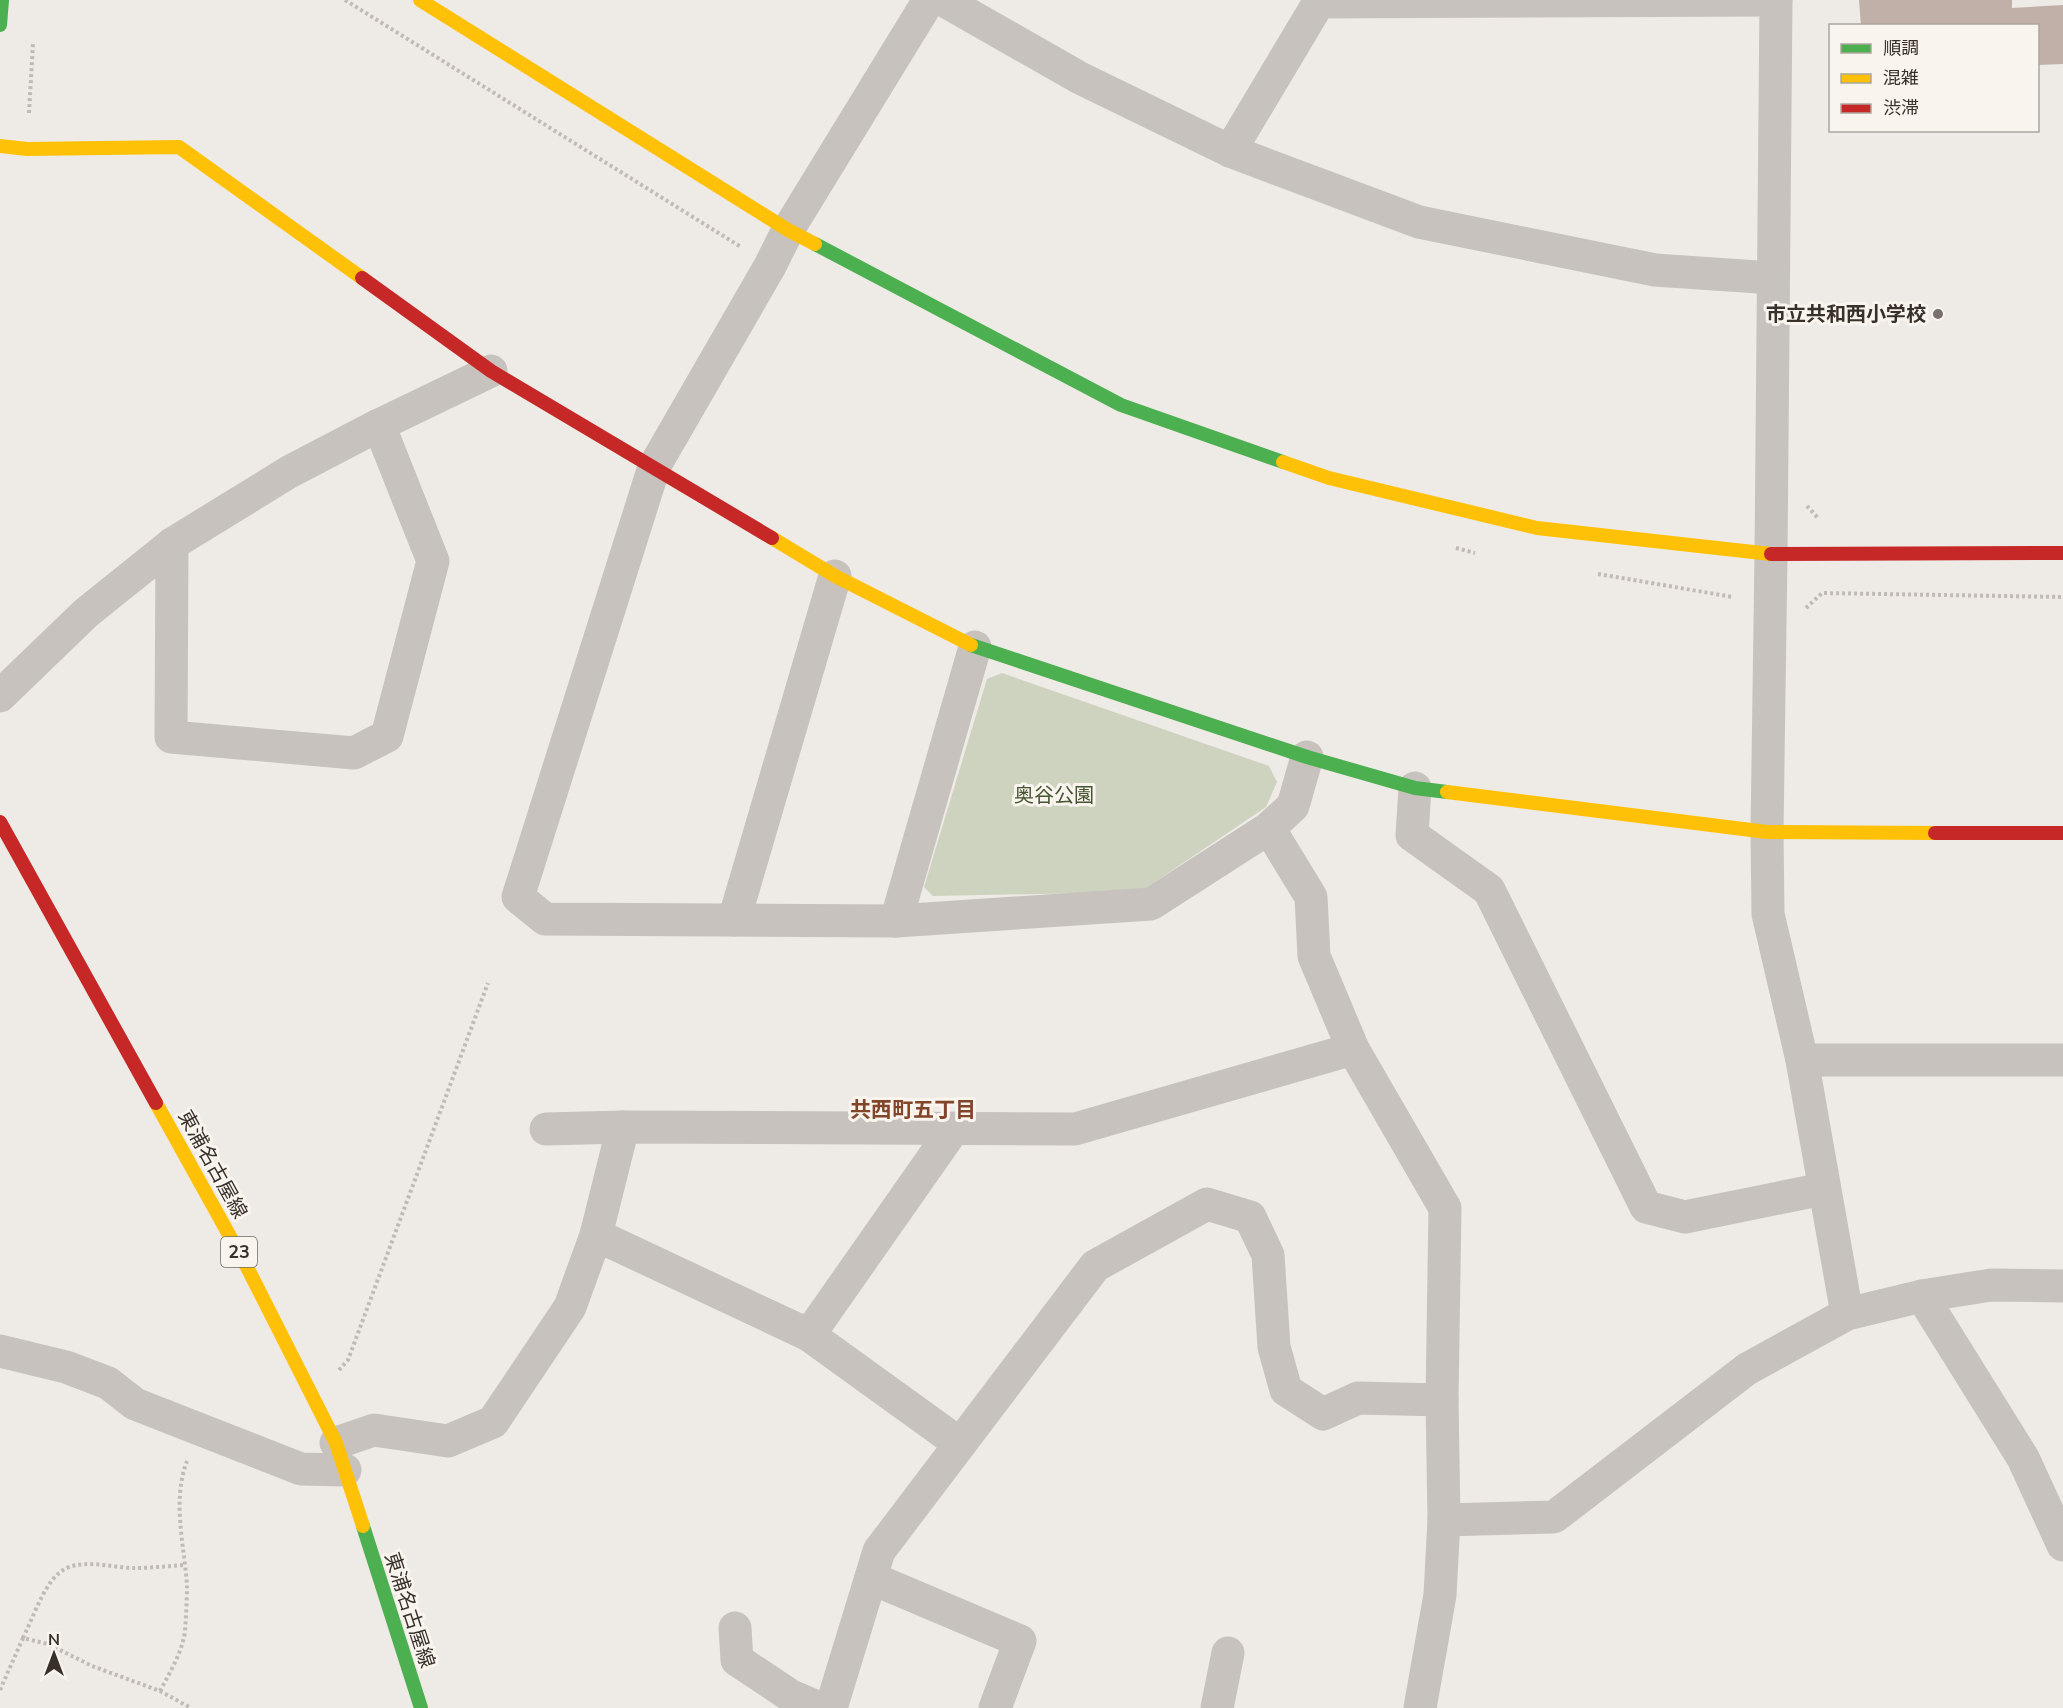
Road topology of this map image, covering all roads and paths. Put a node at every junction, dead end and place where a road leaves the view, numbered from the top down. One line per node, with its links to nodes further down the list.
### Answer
1 (2, 0): 6 (street)
2 (420, 0): 11 (street)
3 (929, 0): 11 (street)
4 (943, 0): 10 (street)
5 (1776, 0): 10 (street); 12 (street)
6 (0, 26)
7 (33, 34): 9 (path)
8 (0, 146): 9 (street)
9 (27, 149): 13 (street)
10 (1230, 151): 12 (street)
11 (788, 230): 15 (street); 20 (street)
12 (1773, 278): 20 (street)
13 (492, 371): 14 (street); 15 (street)
14 (379, 425): 18 (street); 18 (street)
15 (654, 467): 21 (street); 32 (street)
16 (1801, 500): 17 (path)
17 (1822, 522)
18 (172, 544): 25 (street)
19 (2063, 553): 20 (street)
20 (1772, 554): 30 (street)
21 (835, 576): 24 (street); 32 (street)
22 (2063, 597): 23 (path)
23 (1804, 609)
24 (975, 647): 26 (street); 33 (street)
25 (0, 696)
26 (1307, 757): 27 (street); 29 (street)
27 (1415, 788): 30 (street); 41 (street)
28 (0, 822): 48 (street, 東浦名古屋線 / 23)
29 (1269, 828): 33 (street); 35 (street)
30 (1767, 832): 31 (street); 36 (street)
31 (2063, 833)
32 (734, 920): 33 (street)
33 (896, 921)
34 (488, 983): 48 (path)
35 (1353, 1049): 39 (street); 49 (street)
36 (1802, 1060): 37 (street); 41 (street)
37 (2063, 1060)
38 (623, 1127): 39 (street); 40 (street); 42 (street)
39 (954, 1128): 46 (street)
40 (546, 1129)
41 (1823, 1189): 45 (street)
42 (596, 1235): 46 (street); 52 (street)
43 (2063, 1286): 44 (street)
44 (1922, 1296): 45 (street); 54 (street)
45 (1846, 1314): 53 (street)
46 (808, 1335): 51 (street)
47 (0, 1351): 50 (street)
48 (309, 1389): 52 (street, 東浦名古屋線 / 23)
49 (1442, 1400): 51 (street); 53 (street)
50 (199, 1429): 52 (street); 55 (path)
51 (960, 1444): 56 (street)
52 (340, 1456): 63 (street, 東浦名古屋線 / 23)
53 (1444, 1520): 68 (street)
54 (2063, 1545)
55 (185, 1565): 58 (path); 61 (path)
56 (871, 1578): 65 (street); 66 (street)
57 (735, 1628): 64 (street)
58 (23, 1638): 60 (path); 61 (path)
59 (1228, 1653): 67 (street)
60 (0, 1690)
61 (160, 1691): 62 (path)
62 (192, 1708)
63 (422, 1708)
64 (819, 1708)
65 (831, 1708)
66 (995, 1708)
67 (1217, 1708)
68 (1420, 1708)

